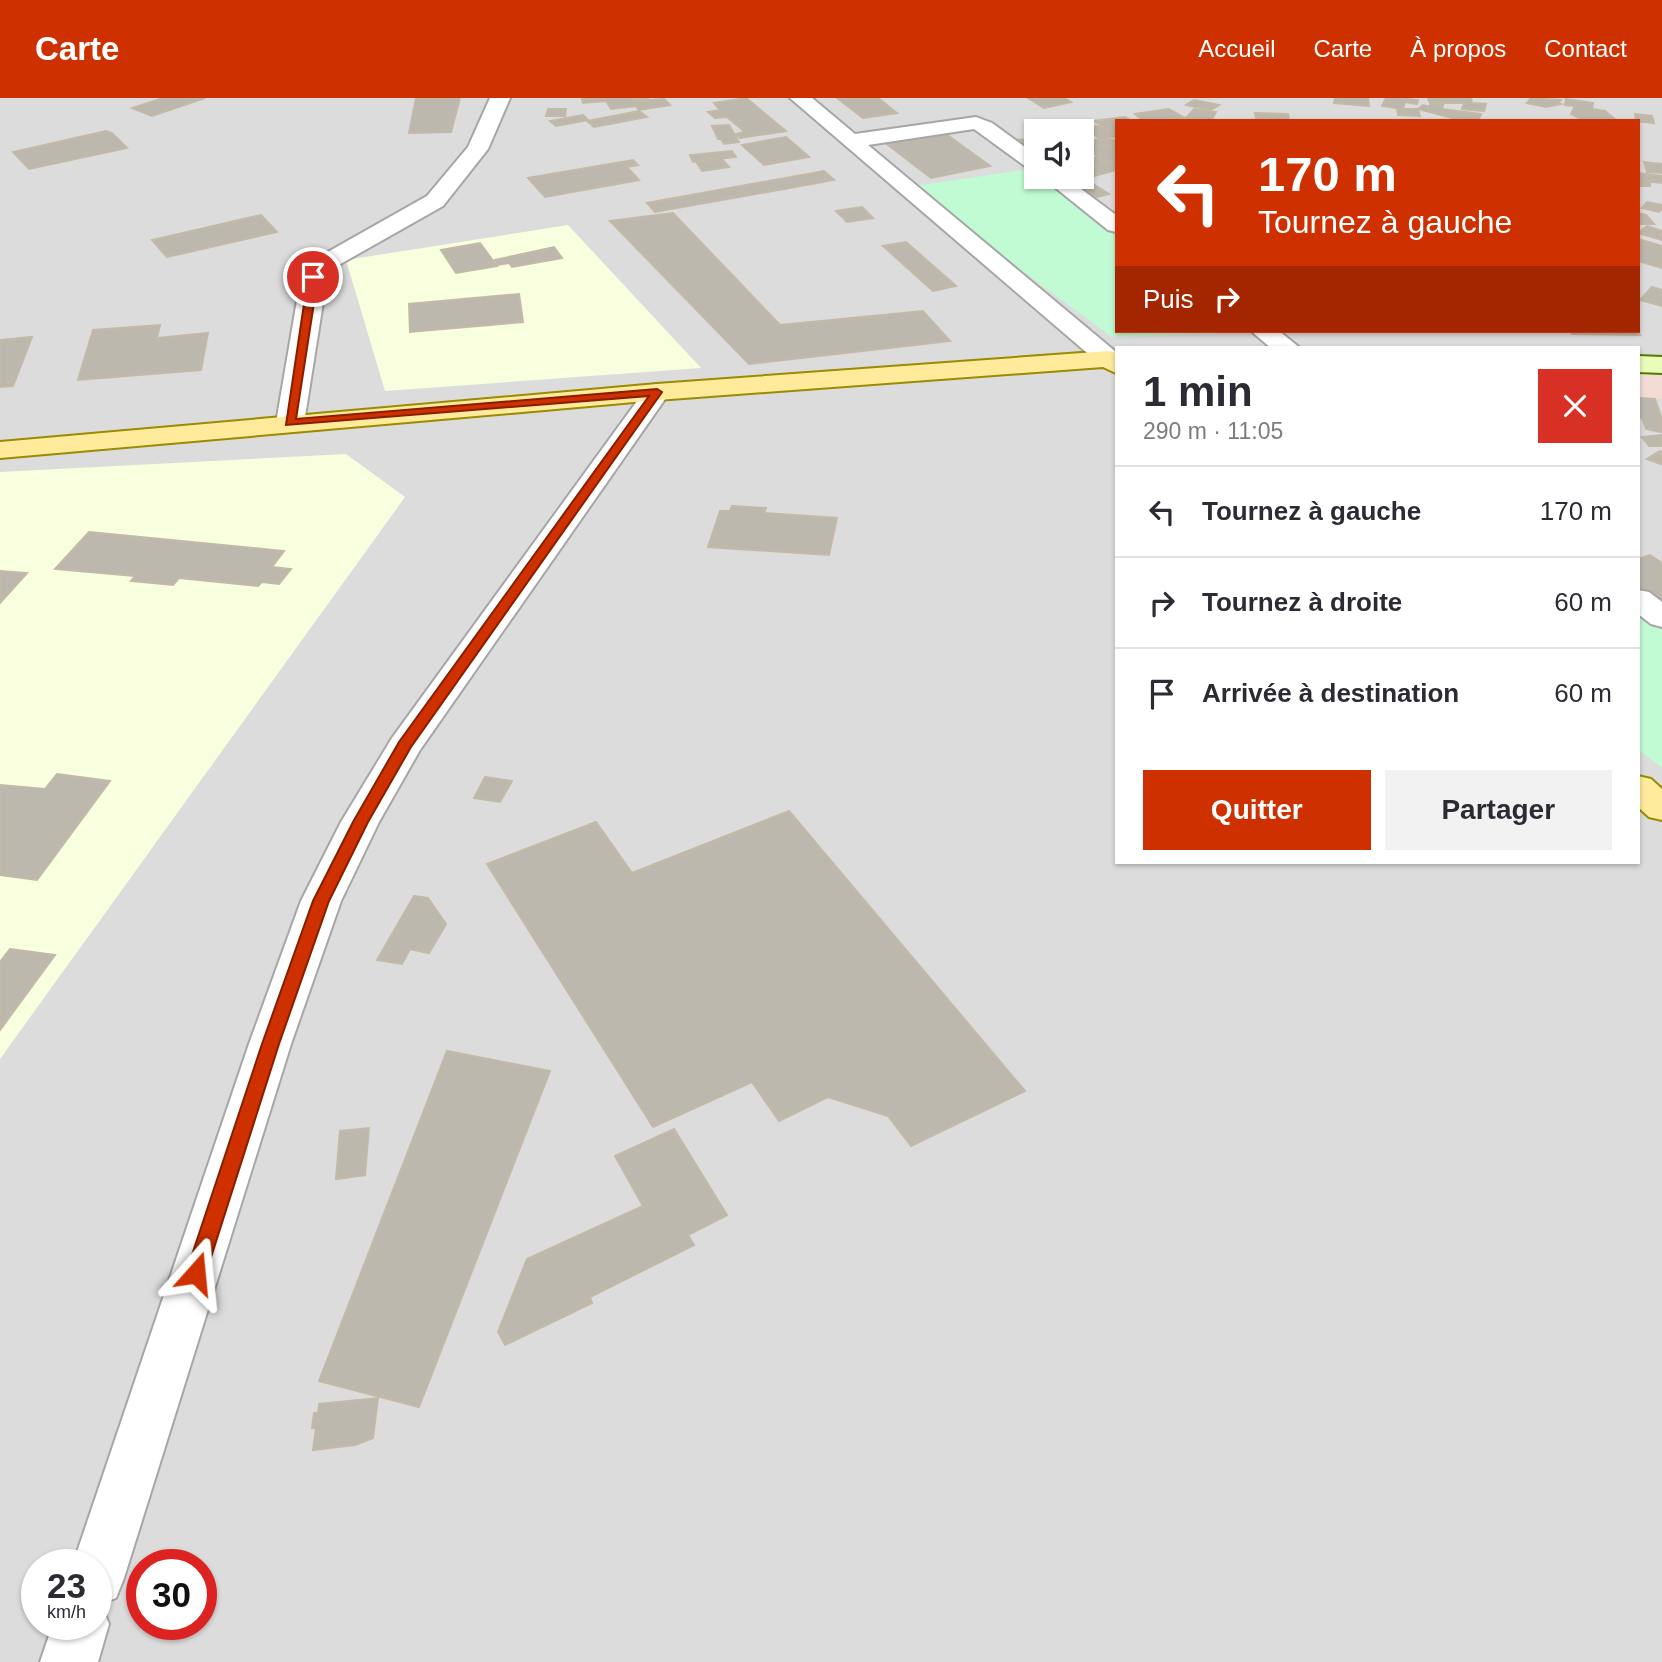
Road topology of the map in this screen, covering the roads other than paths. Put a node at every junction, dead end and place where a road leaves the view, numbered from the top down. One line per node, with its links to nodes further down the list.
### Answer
1 (500, 98): 13 (street)
2 (800, 98): 3 (street)
3 (851, 141): 4 (street); 9 (street)
4 (1024, 156)
5 (1068, 189): 6 (street)
6 (1115, 224)
7 (1266, 333): 8 (street)
8 (1284, 346)
9 (1114, 361): 12 (main road)
10 (1640, 364): 11 (main road)
11 (1662, 365)
12 (657, 392): 13 (main road); 19 (street)
13 (290, 423): 14 (main road)
14 (0, 450)
15 (1640, 600): 16 (street)
16 (1662, 617)
17 (1640, 791): 18 (main road)
18 (1662, 808)
19 (105, 1549)
20 (76, 1640): 21 (street)
21 (69, 1662)

